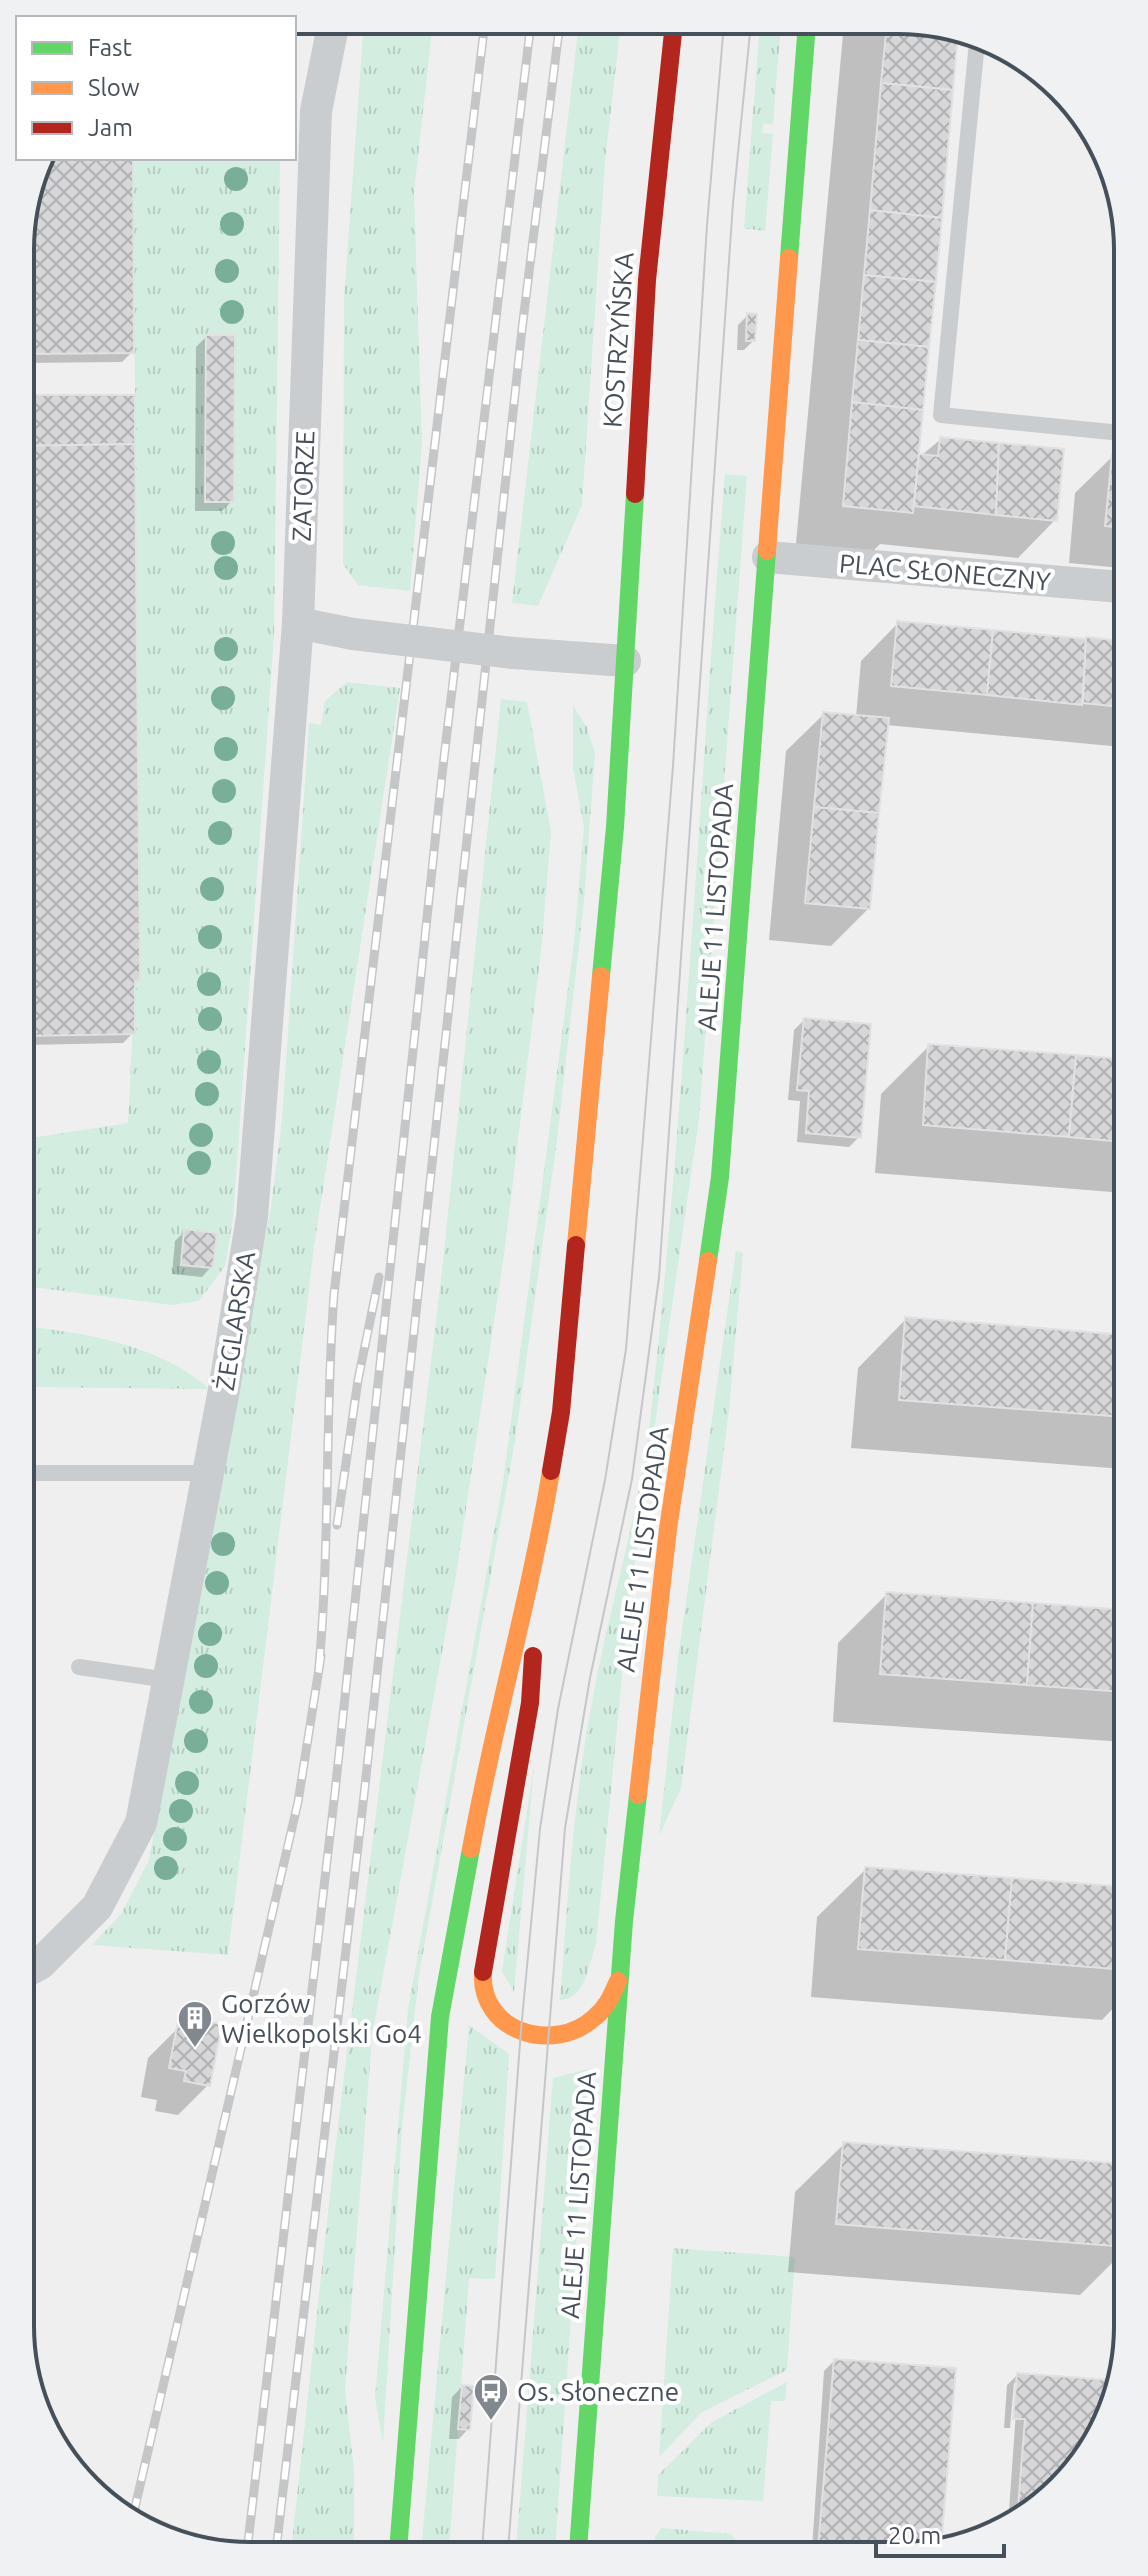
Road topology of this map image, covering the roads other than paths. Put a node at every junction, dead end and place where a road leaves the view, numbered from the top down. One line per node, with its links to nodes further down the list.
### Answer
1 (331, 34): 8 (street, ZATORZE)
2 (673, 34): 9 (main road, KOSTRZYŃSKA)
3 (806, 34): 6 (main road)
4 (976, 49): 5 (lane)
5 (1114, 432)
6 (768, 557): 7 (street, PLAC SŁONECZNY); 16 (main road, ALEJE 11 LISTOPADA)
7 (1114, 586)
8 (298, 623): 9 (street, bridge); 11 (street, ŻEGLARSKA)
9 (625, 661): 12 (main road)
10 (34, 1473): 11 (lane)
11 (208, 1473): 14 (street, ŻEGLARSKA)
12 (539, 1542): 16 (main road); 17 (main road)
13 (79, 1667): 14 (lane)
14 (168, 1680): 15 (street, ŻEGLARSKA)
15 (34, 1967)
16 (619, 1974): 18 (main road, ALEJE 11 LISTOPADA)
17 (399, 2542)
18 (579, 2542)

